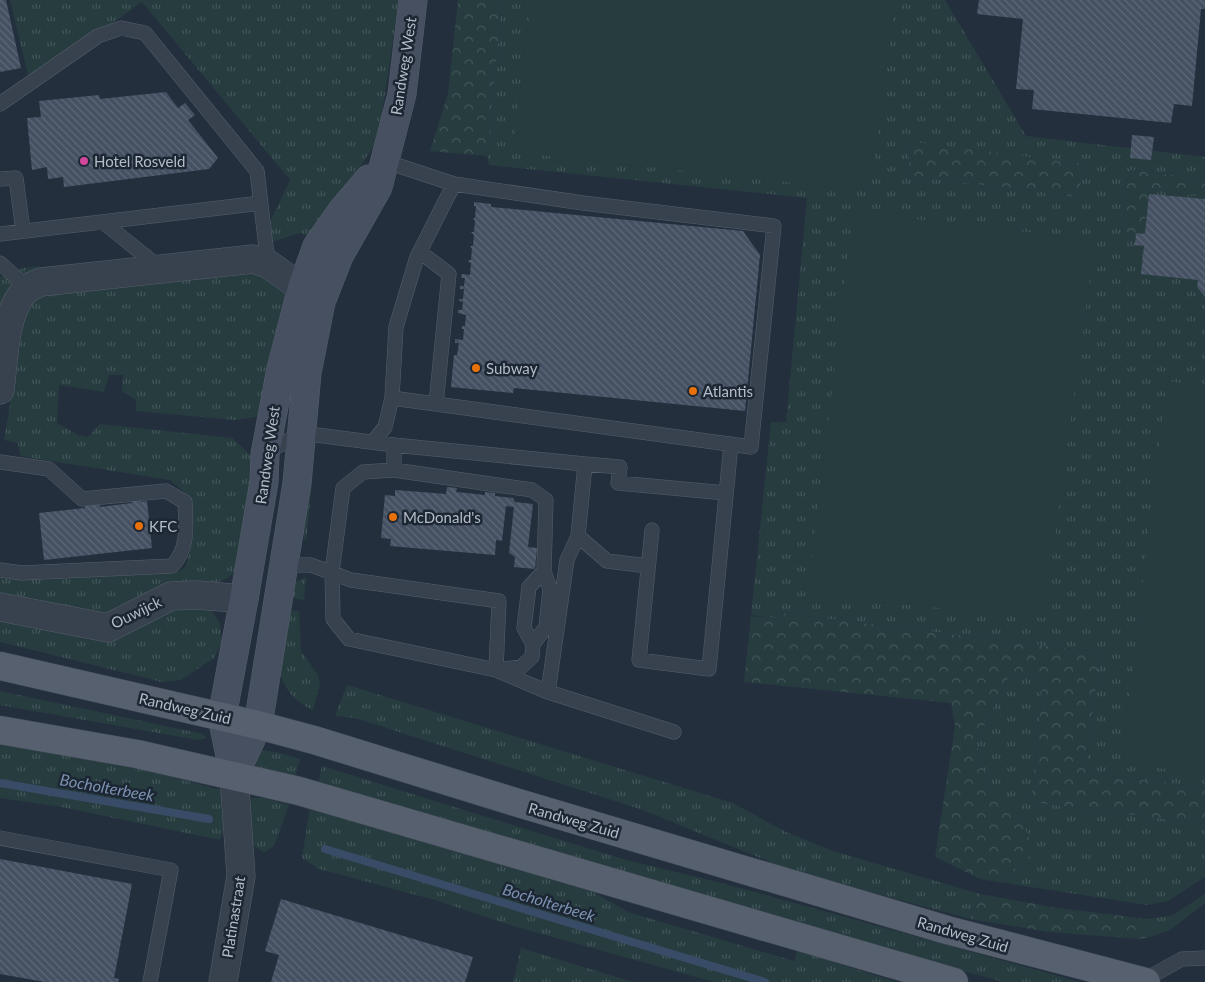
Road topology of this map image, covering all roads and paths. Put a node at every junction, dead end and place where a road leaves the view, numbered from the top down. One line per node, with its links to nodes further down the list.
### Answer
1 (413, 0): 3 (street, Randweg West)
2 (0, 104): 6 (lane)
3 (384, 160): 5 (lane); 15 (street, Randweg West)
4 (0, 179): 8 (lane)
5 (454, 184): 10 (lane); 21 (lane)
6 (261, 203): 7 (lane); 12 (lane)
7 (103, 222): 8 (lane); 13 (lane)
8 (24, 231): 9 (lane)
9 (0, 234)
10 (420, 252): 17 (lane); 18 (lane)
11 (0, 263): 14 (lane)
12 (268, 264): 13 (street); 15 (street)
13 (160, 268): 14 (street)
14 (28, 288): 16 (street)
15 (312, 295): 19 (street, Randweg West); 23 (street, Randweg West)
16 (0, 390)
17 (392, 398): 18 (lane); 20 (lane)
18 (436, 404): 21 (lane)
19 (301, 433): 20 (lane); 23 (lane); 30 (street, Randweg West)
20 (372, 442): 22 (lane)
21 (731, 444): 27 (lane)
22 (394, 445): 25 (lane); 26 (lane)
23 (265, 454): 35 (street, Randweg West)
24 (0, 462): 32 (lane)
25 (585, 464): 27 (lane); 29 (lane)
26 (394, 470): 33 (lane); 34 (lane)
27 (726, 493): 31 (lane)
28 (652, 530): 31 (lane)
29 (578, 536): 31 (lane); 40 (lane)
30 (282, 565): 34 (lane); 42 (street, Randweg West)
31 (648, 566)
32 (0, 570)
33 (544, 571): 37 (lane); 37 (lane)
34 (332, 572): 39 (lane); 39 (lane)
35 (244, 599): 36 (street, Ouwijck); 41 (street, Randweg West)
36 (0, 607)
37 (533, 644): 39 (lane)
38 (0, 666): 41 (main road, Randweg Zuid)
39 (496, 670): 40 (lane)
40 (548, 692): 44 (lane)
41 (222, 716): 42 (main road, Randweg Zuid); 45 (street, Randweg West)
42 (258, 725): 45 (street, Randweg West); 52 (main road, Randweg Zuid)
43 (0, 730): 45 (main road)
44 (674, 732)
45 (234, 775): 47 (street, Randweg West); 51 (main road)
46 (0, 838): 49 (lane)
47 (239, 852): 50 (street, Platinastraat)
48 (1205, 958): 52 (lane)
49 (150, 982)
50 (223, 982)
51 (954, 982)
52 (1144, 982)

